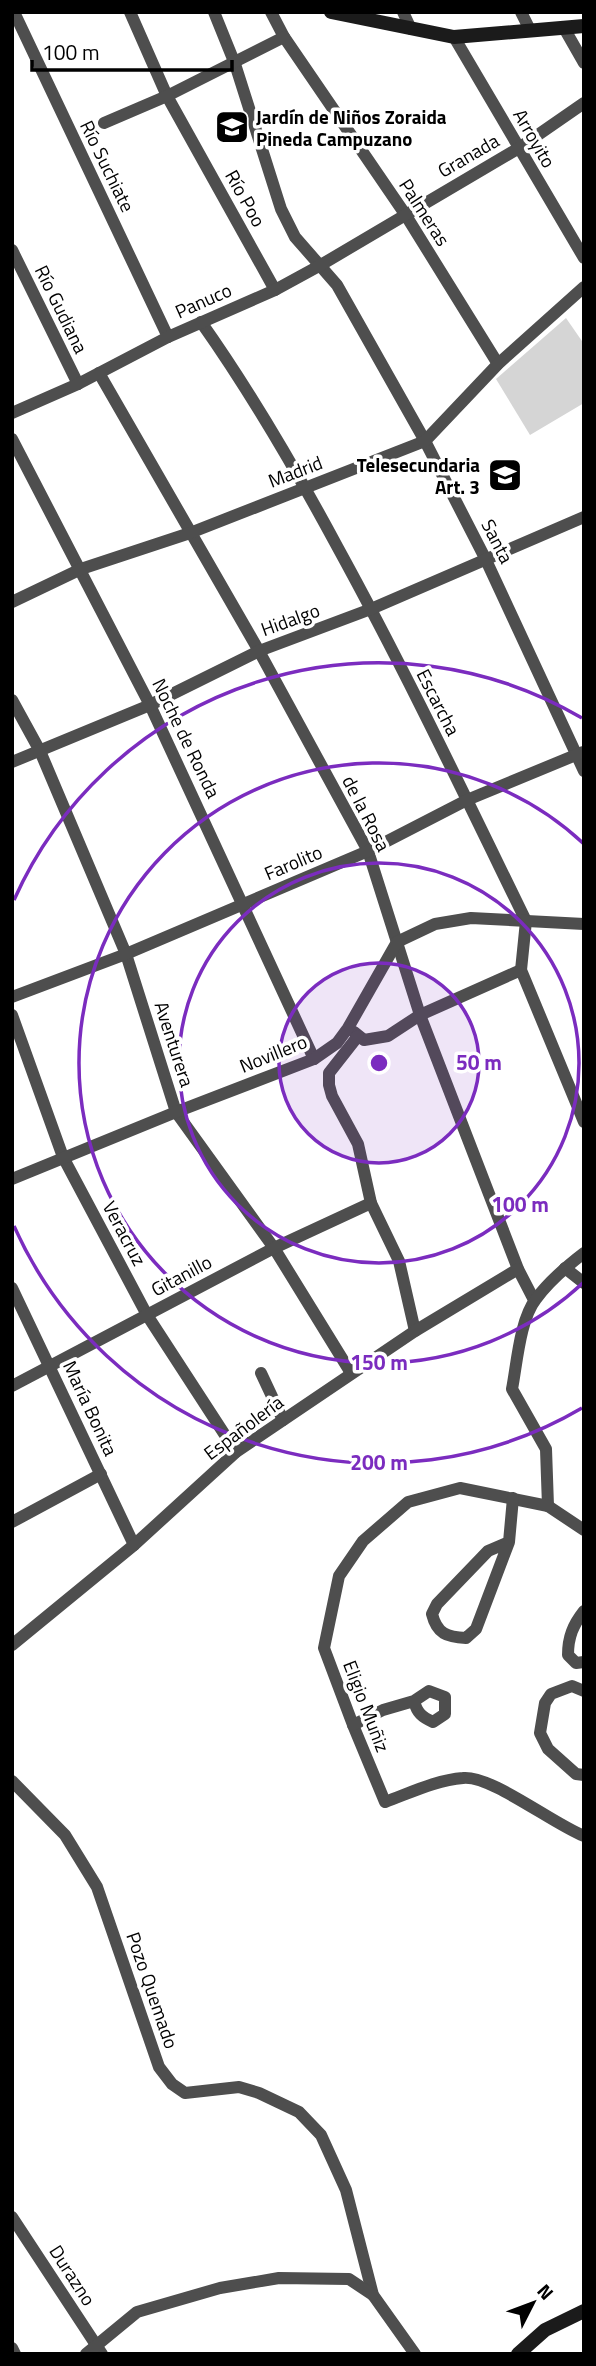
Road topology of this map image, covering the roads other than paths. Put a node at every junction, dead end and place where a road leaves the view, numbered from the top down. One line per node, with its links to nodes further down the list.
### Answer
1 (14, 12): 27 (street, Río Suchiate)
2 (130, 12): 16 (street, Río Poo)
3 (214, 12): 15 (street, Santa)
4 (271, 12): 12 (street, Palmeras)
5 (331, 12): 10 (main road)
6 (403, 12): 10 (street)
7 (522, 12): 11 (street)
8 (584, 26): 9 (main road)
9 (564, 28): 11 (main road); 14 (street)
10 (411, 29): 13 (main road)
11 (530, 30): 13 (main road)
12 (284, 37): 15 (street); 20 (street, Palmeras)
13 (454, 37): 19 (street, Arroyito)
14 (584, 63)
15 (235, 64): 16 (street); 23 (street, Santa)
16 (167, 96): 18 (street); 25 (street, Río Poo)
17 (584, 103): 19 (street, Granada)
18 (104, 123)
19 (519, 148): 20 (street, Granada); 22 (street, Arroyito)
20 (405, 214): 23 (street, Panuco); 28 (street, Palmeras)
21 (12, 250): 30 (street, Río Gudiana)
22 (584, 258)
23 (319, 266): 25 (street, Panuco); 33 (street, Santa)
24 (584, 287): 28 (street, Madrid)
25 (275, 290): 26 (street, Panuco)
26 (201, 322): 27 (street, Panuco); 34 (street, Escarcha)
27 (168, 337): 29 (street, Panuco)
28 (498, 364): 33 (street, Madrid)
29 (99, 373): 30 (street, Panuco); 36 (street, de la Rosa)
30 (78, 384): 31 (street, Panuco)
31 (12, 413)
32 (12, 439): 38 (street, Noche de Ronda)
33 (425, 441): 34 (street, Madrid); 37 (street, Santa)
34 (305, 488): 36 (street, Madrid); 40 (street, Escarcha)
35 (584, 517): 37 (street, Hidalgo)
36 (190, 533): 38 (street, Madrid); 41 (street, de la Rosa)
37 (485, 558): 40 (street, Hidalgo); 45 (street, Santa)
38 (81, 569): 39 (street, Madrid); 43 (street, Noche de Ronda)
39 (12, 602)
40 (371, 609): 41 (street, Hidalgo); 48 (street, Escarcha)
41 (259, 651): 43 (street, Hidalgo); 49 (street, de la Rosa)
42 (12, 700): 44 (street, Aventurera)
43 (150, 705): 44 (street, Hidalgo); 50 (street, Noche de Ronda)
44 (40, 751): 46 (street, Hidalgo); 54 (street, Aventurera)
45 (580, 753): 47 (street, Santa); 48 (street, Farolito)
46 (12, 762)
47 (584, 771)
48 (467, 800): 49 (street, Farolito); 51 (street, Escarcha)
49 (368, 852): 50 (street, Farolito); 53 (street, de la Rosa)
50 (244, 903): 54 (street, Farolito); 60 (street, Noche de Ronda)
51 (526, 922): 52 (street); 53 (street); 55 (street)
52 (584, 924)
53 (397, 942): 58 (street, de la Rosa); 59 (street, Novillero)
54 (126, 954): 56 (street, Farolito); 61 (street, Aventurera)
55 (521, 970): 58 (street); 62 (street)
56 (12, 997)
57 (12, 1015): 63 (street, Veracruz)
58 (421, 1015): 59 (street); 69 (street, de la Rosa)
59 (353, 1032): 60 (street, Novillero); 65 (street)
60 (314, 1059): 61 (street, Novillero)
61 (176, 1112): 63 (street, Novillero); 66 (street, Aventurera)
62 (584, 1122)
63 (63, 1157): 64 (street, Novillero); 73 (street, Veracruz)
64 (12, 1178)
65 (371, 1203): 66 (street, Gitanillo); 74 (street)
66 (274, 1248): 73 (street, Gitanillo); 77 (street, Aventurera)
67 (584, 1253): 68 (street)
68 (565, 1268): 70 (street); 72 (street)
69 (517, 1269): 72 (street, de la Rosa); 74 (street, Españolería)
70 (584, 1283)
71 (12, 1288): 75 (street, María Bonita)
72 (534, 1300): 83 (street)
73 (147, 1315): 75 (street, Gitanillo); 80 (street, Veracruz)
74 (415, 1331): 77 (street, Españolería)
75 (50, 1368): 78 (street, Gitanillo); 81 (street, María Bonita)
76 (261, 1373): 79 (street)
77 (351, 1373): 79 (street, Españolería)
78 (12, 1386)
79 (283, 1420): 80 (street, Españolería)
80 (236, 1452): 87 (street, Españolería)
81 (101, 1474): 84 (street); 87 (street, María Bonita)
82 (513, 1498): 83 (street, Eligio Muñiz); 86 (street); 93 (street, Eligio Muñiz)
83 (548, 1506): 85 (street, Eligio Muñiz)
84 (12, 1522)
85 (584, 1530)
86 (509, 1542): 86 (street)
87 (134, 1545): 89 (street, Españolería)
88 (584, 1611): 90 (street)
89 (12, 1645)
90 (584, 1662)
91 (584, 1691): 94 (street)
92 (414, 1701): 93 (street)
93 (353, 1725): 96 (street, Eligio Muñiz)
94 (584, 1775)
95 (12, 1781): 98 (street, Pozo Quemado)
96 (584, 1836)
97 (12, 2217): 101 (street, Durazno)
98 (373, 2295): 101 (street); 102 (street, Pozo Quemado)
99 (584, 2311): 105 (main road)
100 (12, 2348): 103 (street)
101 (100, 2350): 104 (street)
102 (411, 2353)
103 (15, 2354)
104 (86, 2354)
105 (518, 2354)

